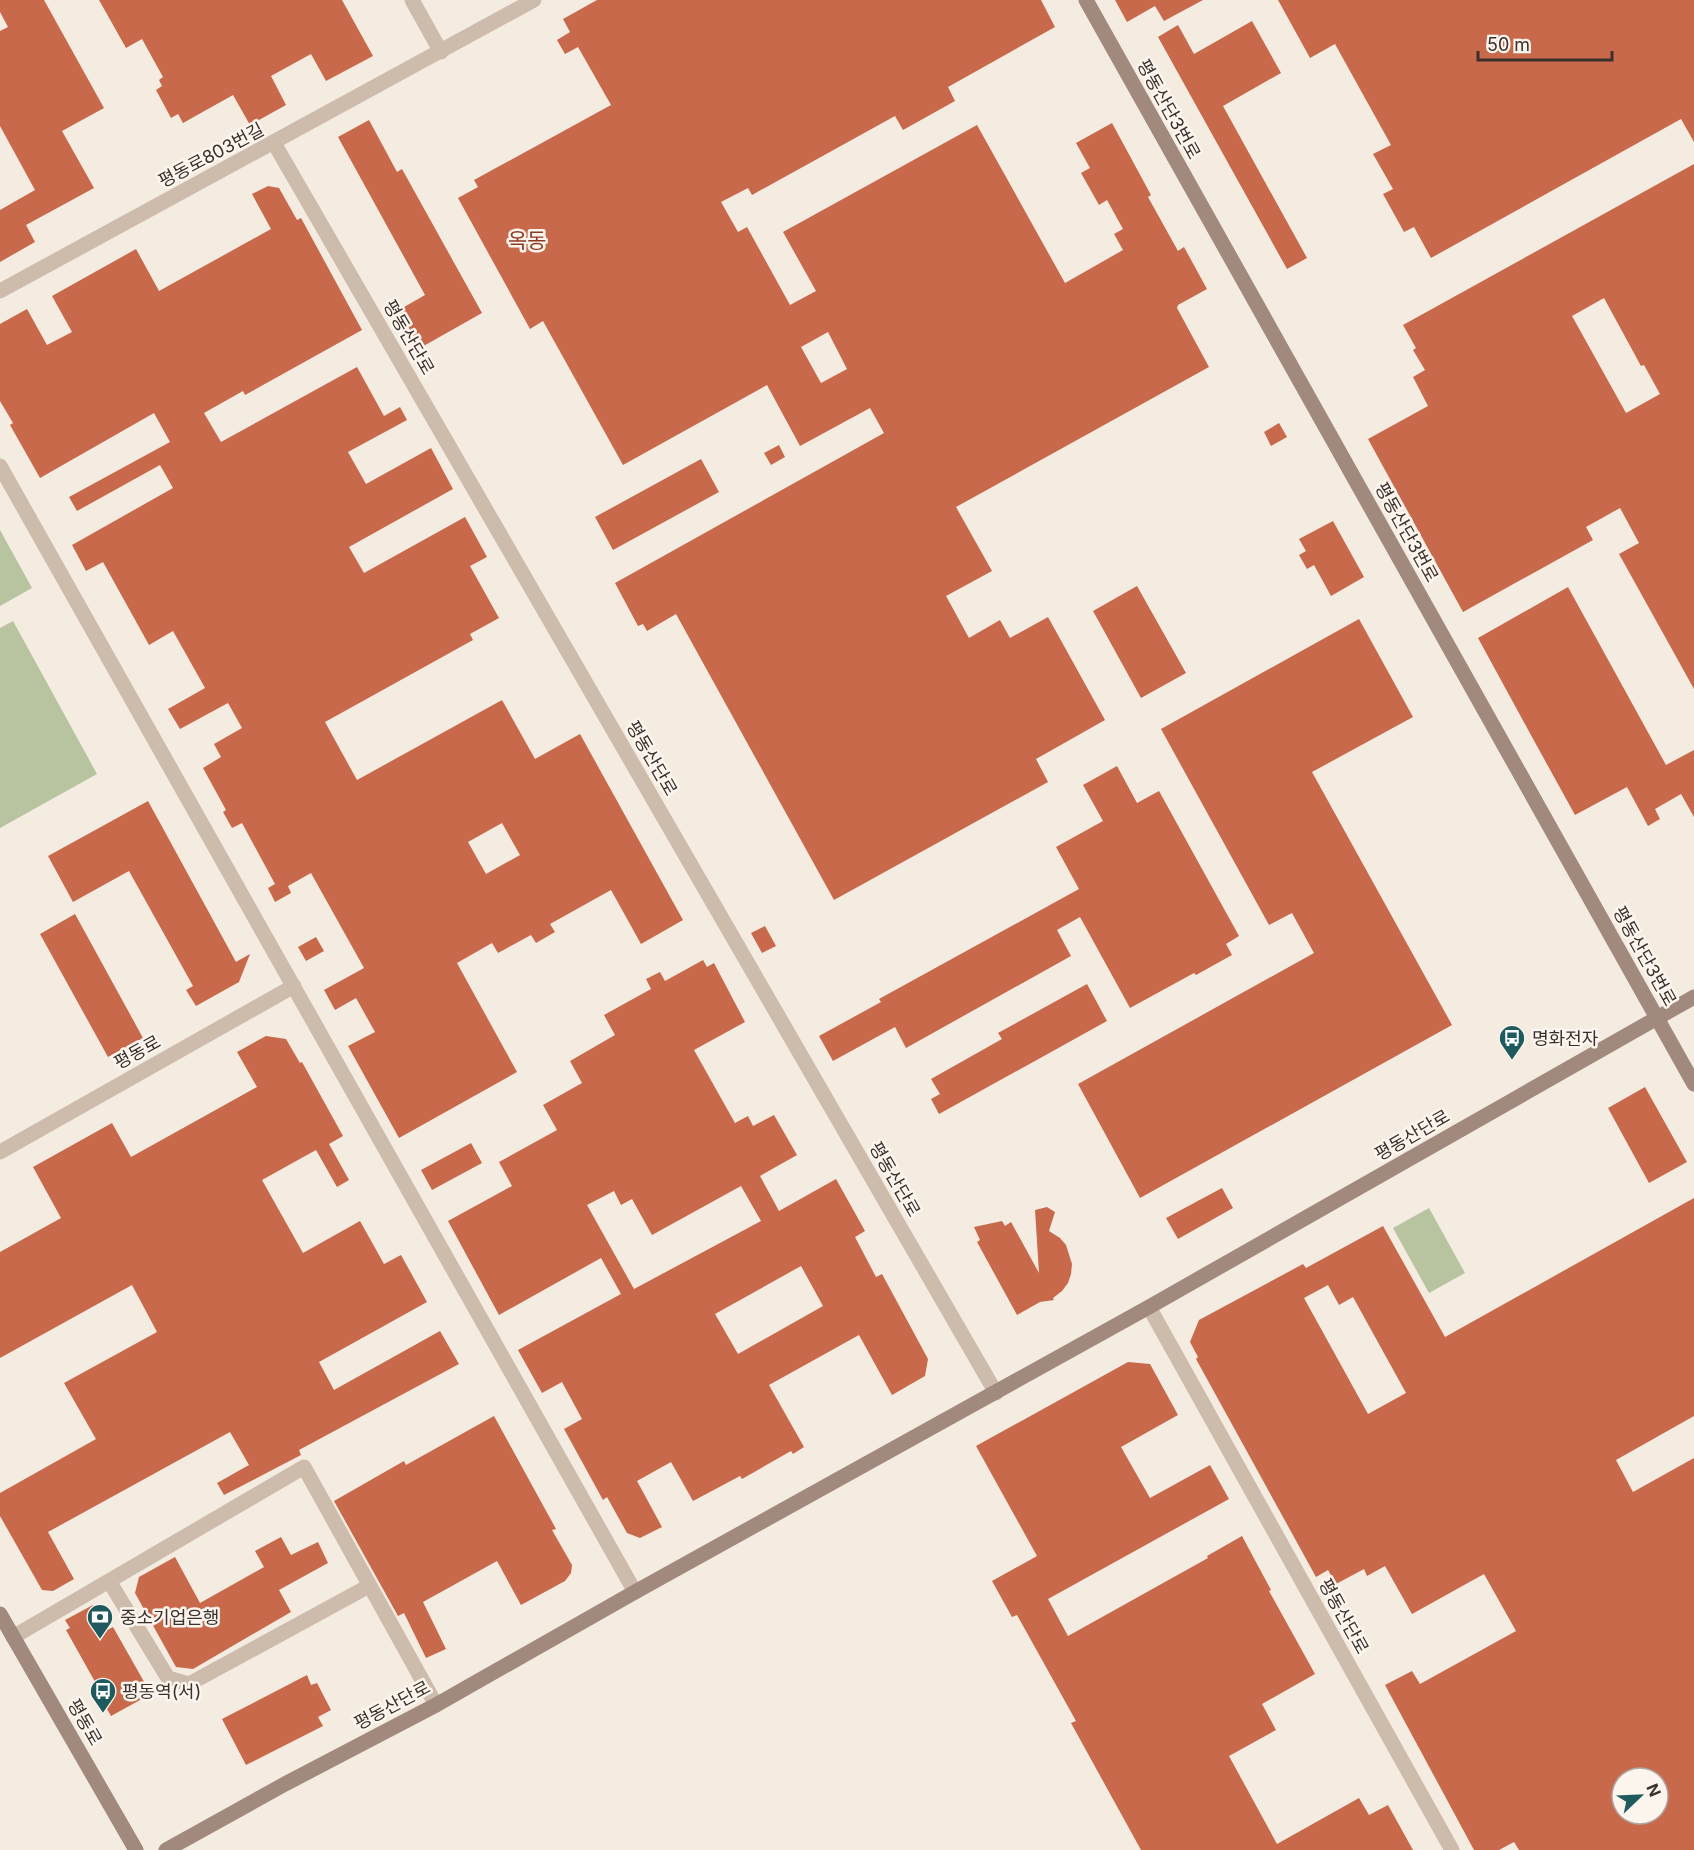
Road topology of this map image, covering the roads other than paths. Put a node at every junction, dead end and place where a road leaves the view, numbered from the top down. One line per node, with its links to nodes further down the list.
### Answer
1 (412, 0): 4 (street)
2 (534, 0): 4 (street, 평동로803번길)
3 (1086, 0): 10 (street, 평동산단3번로)
4 (441, 52): 5 (street, 평동로803번길)
5 (274, 143): 6 (street, 평동로803번길); 14 (street, 평동산단로)
6 (0, 291)
7 (0, 466): 8 (street)
8 (294, 986): 12 (street, 평동로); 17 (street)
9 (1694, 996): 10 (street, 평동산단로)
10 (1657, 1017): 11 (street, 평동산단3번로); 13 (street, 평동산단로)
11 (1694, 1084)
12 (0, 1152)
13 (1149, 1307): 14 (street, 평동산단로); 23 (street, 평동산단로)
14 (996, 1393): 17 (street, 평동산단로)
15 (109, 1581): 16 (street); 16 (street); 19 (street)
16 (369, 1586): 20 (street)
17 (635, 1592): 20 (street, 평동산단로)
18 (0, 1614): 19 (street, 평동로)
19 (13, 1637): 21 (street, 평동로)
20 (436, 1705): 22 (street, 평동산단로)
21 (136, 1850)
22 (166, 1850)
23 (1452, 1850)

